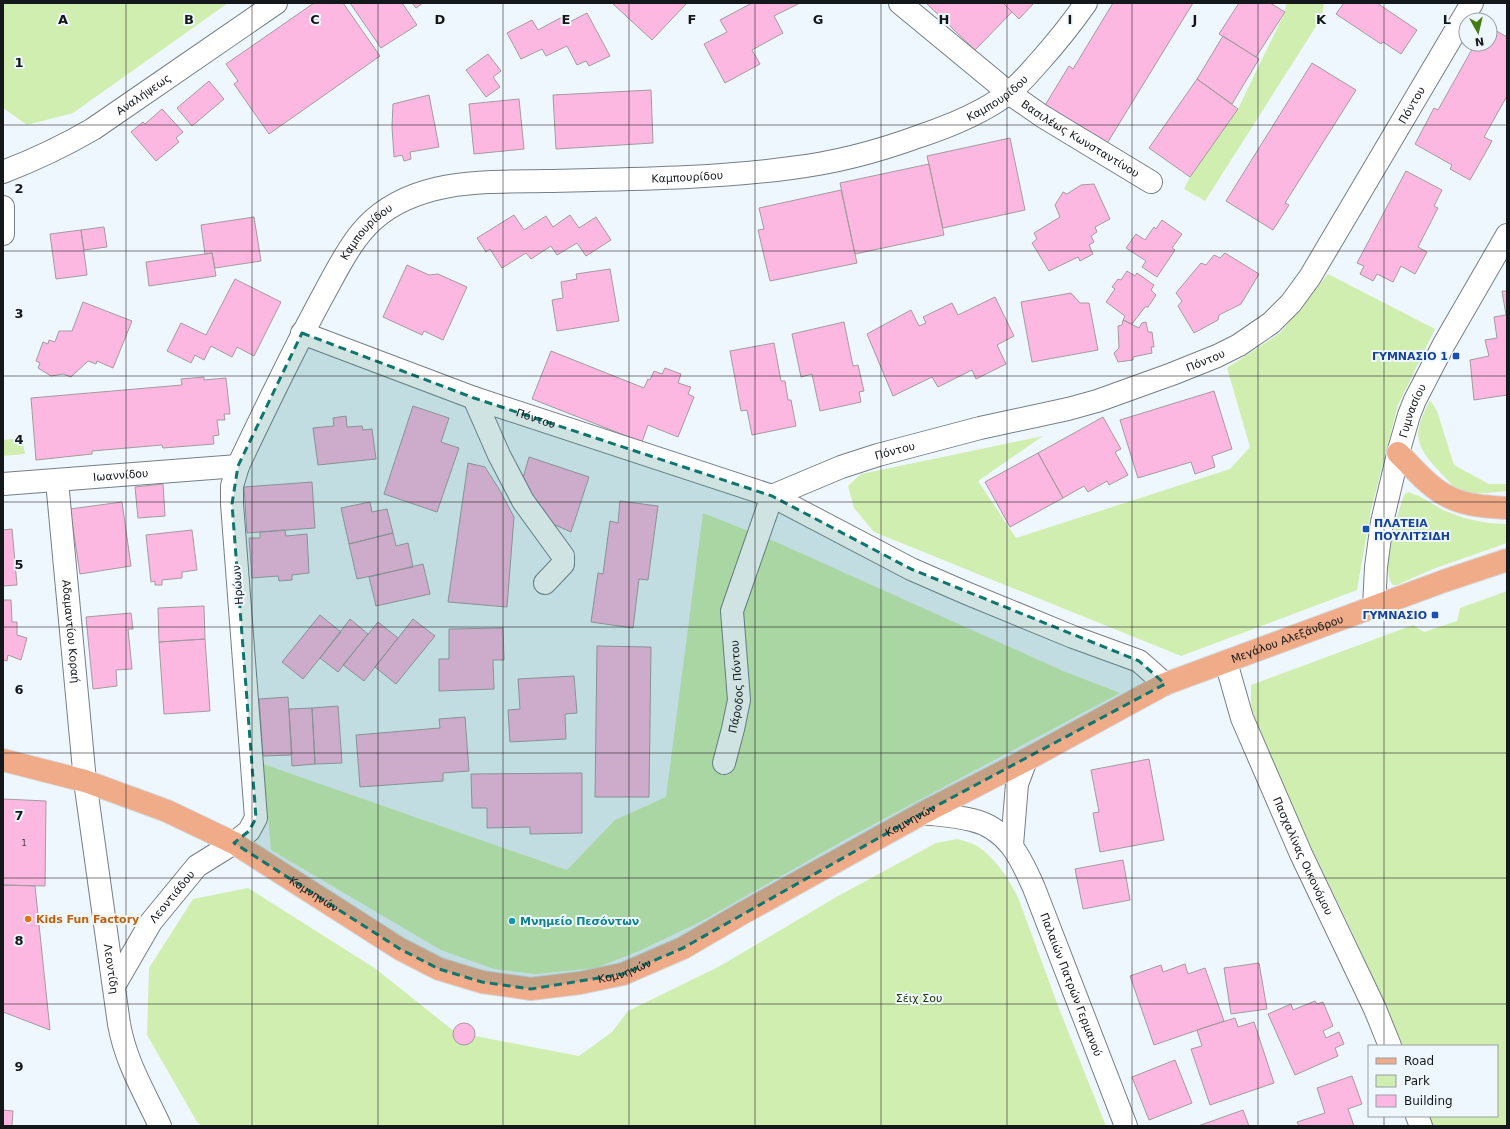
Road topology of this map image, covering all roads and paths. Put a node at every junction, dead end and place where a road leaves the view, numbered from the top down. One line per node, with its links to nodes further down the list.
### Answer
1 (276, 3): 6 (street, Αναλήψεως)
2 (900, 3): 5 (street, Βασιλέως Κωνσταντίνου)
3 (1086, 3): 5 (street, Καμπουρίδου)
4 (1472, 3): 17 (street, Πόντου)
5 (1009, 93): 7 (street, Βασιλέως Κωνσταντίνου); 11 (street, Καμπουρίδου)
6 (3, 172)
7 (1151, 182)
8 (3, 206): 9 (street)
9 (3, 234)
10 (1507, 235): 13 (street, Γυμνασίου)
11 (302, 333): 12 (street, Πόντου); 14 (street, Ηρώων)
12 (474, 398): 17 (street, Πόντου); 20 (street)
13 (1398, 453): 18 (main road); 21 (street, Γυμνασίου)
14 (238, 466): 15 (street, Ιωαννίδου); 29 (street, Ηρώων)
15 (57, 481): 16 (street, Ιωαννίδου); 27 (street, Αδαμαντίου Κοραή)
16 (3, 484)
17 (772, 496): 23 (street, Πόντου); 26 (street, Πάροδος Πόντου)
18 (1507, 508)
19 (1507, 560): 21 (main road, Μεγάλου Αλεξάνδρου)
20 (546, 583)
21 (1374, 607): 22 (main road, Μεγάλου Αλεξάνδρου)
22 (1226, 662): 23 (main road, Κομνηνών); 32 (street, Πασχαλίνας Οικονόμου)
23 (1165, 684): 25 (main road, Κομνηνών)
24 (3, 760): 27 (main road, Κομνηνών)
25 (1026, 760): 28 (main road, Κομνηνών); 30 (street)
26 (724, 763)
27 (85, 781): 29 (main road, Κομνηνών); 31 (street, Λεοντίδη)
28 (923, 814): 29 (main road, Κομνηνών); 30 (street, Παλαιών Πατρών Γερμανού)
29 (234, 843): 31 (street, Λεοντιάδου)
30 (1012, 845): 34 (street, Παλαιών Πατρών Γερμανού)
31 (114, 986): 33 (street, Λεοντίδη)
32 (1390, 1045)
33 (160, 1126)
34 (1126, 1126)

